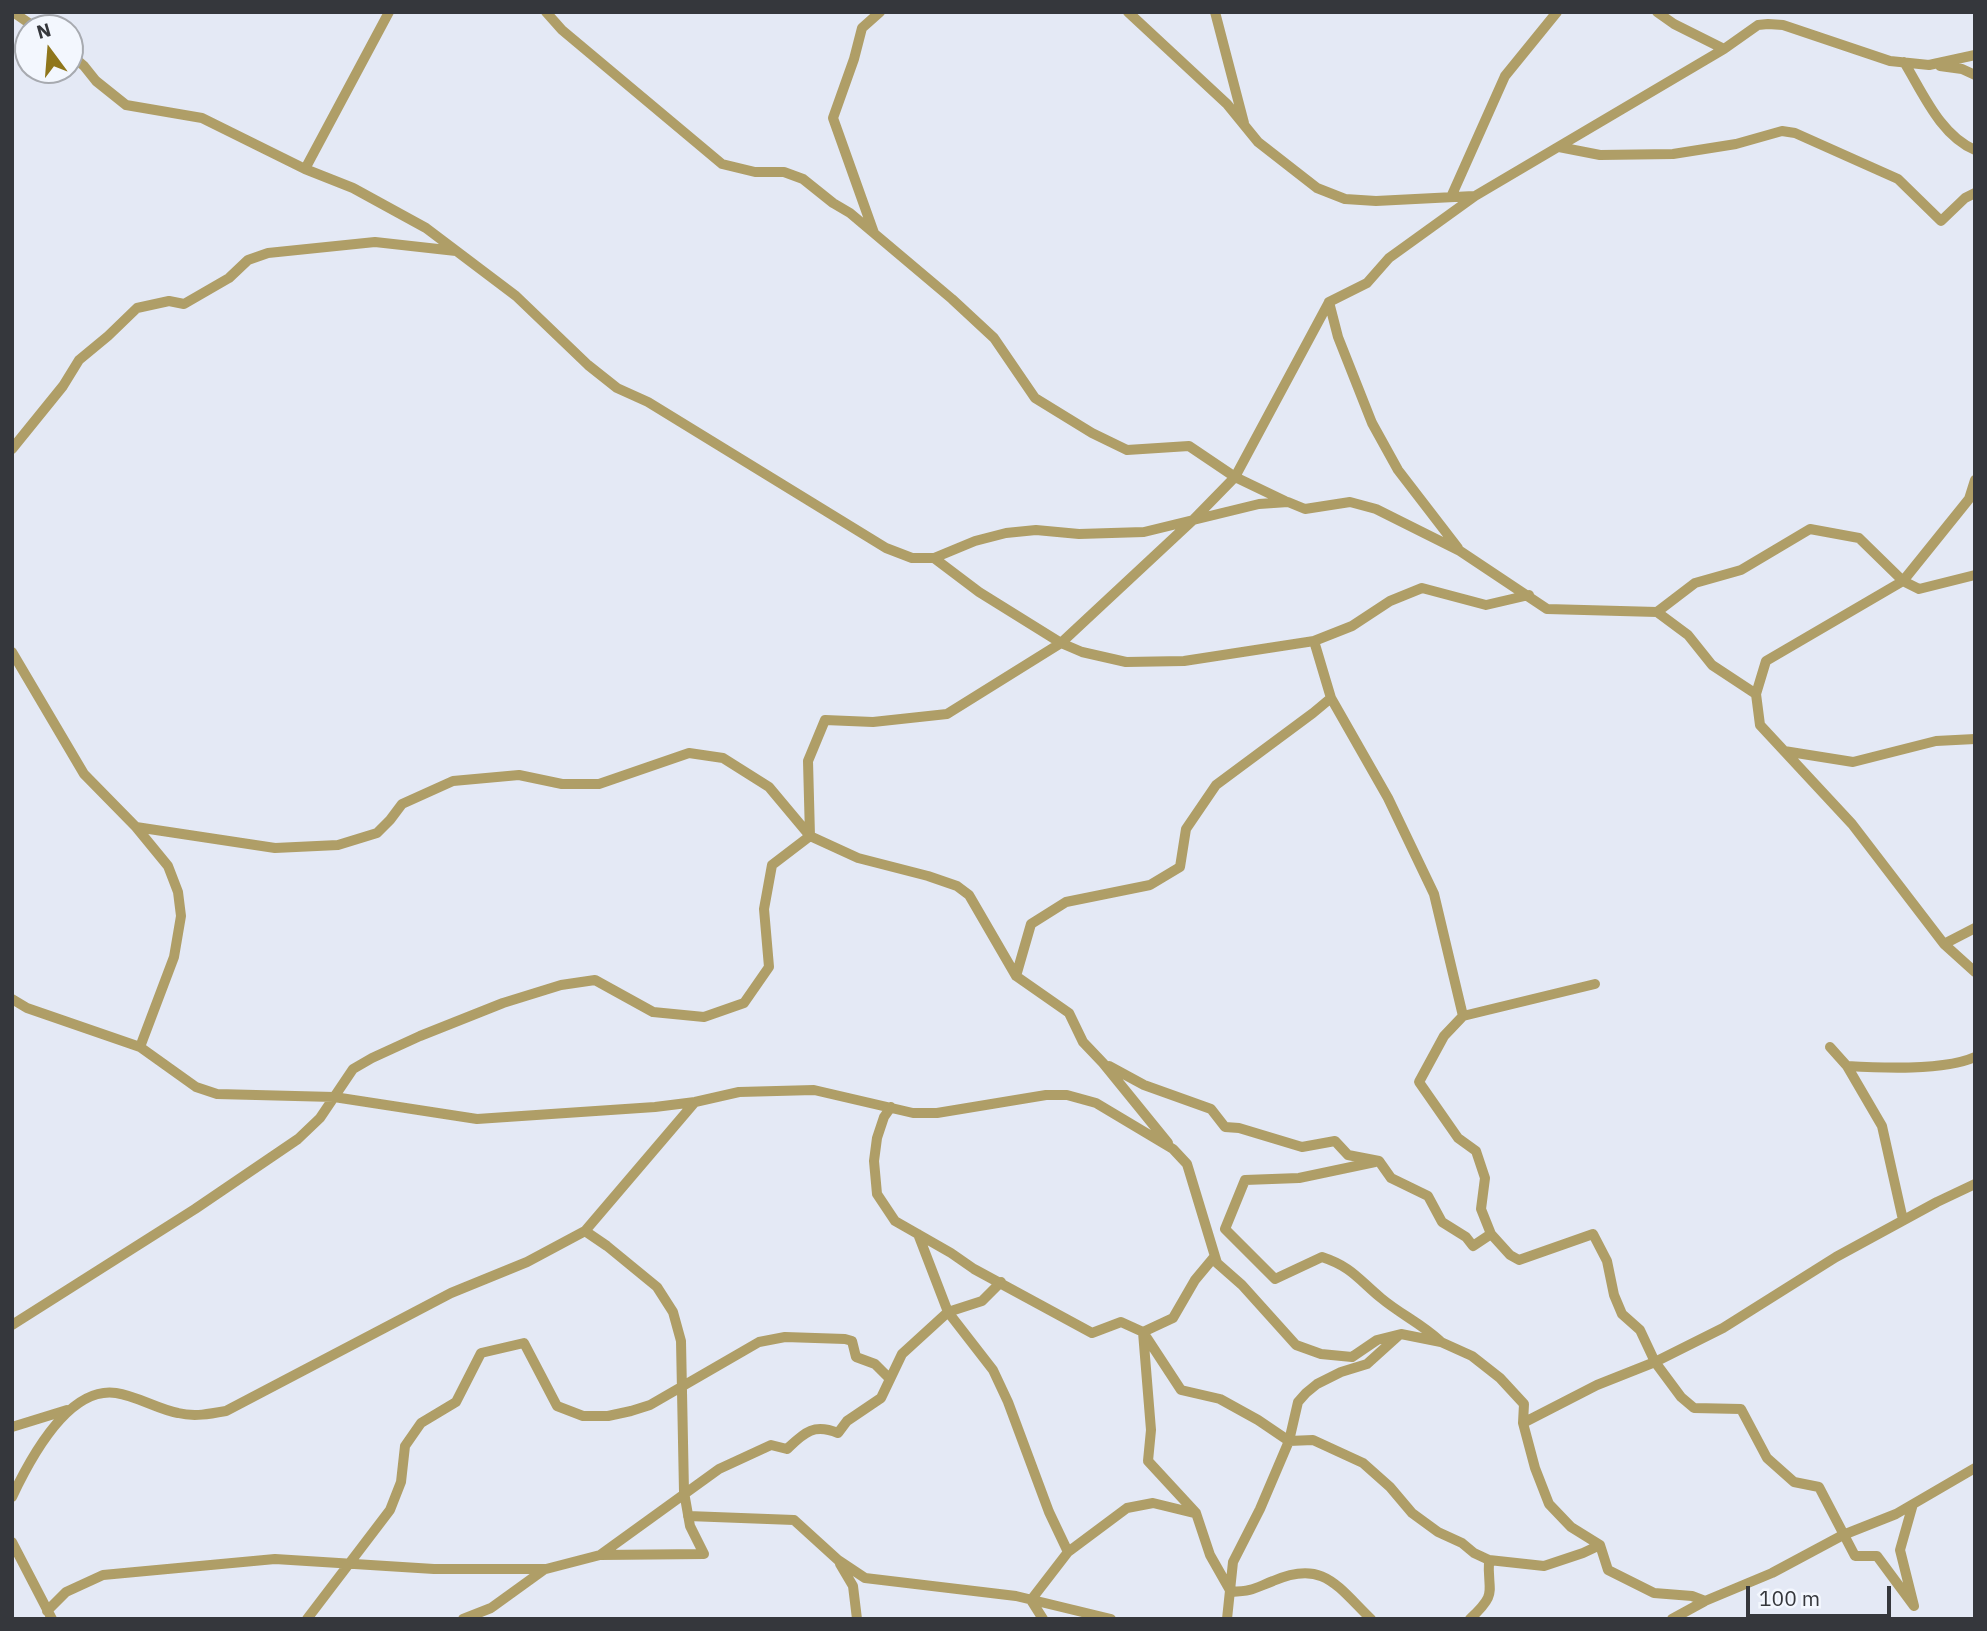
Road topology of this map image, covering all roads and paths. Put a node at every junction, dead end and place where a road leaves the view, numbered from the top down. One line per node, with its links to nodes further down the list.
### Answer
1 (389, 12): 19 (street)
2 (546, 12): 23 (street)
3 (861, 12): 9 (street)
4 (880, 12): 9 (street)
5 (1128, 12): 16 (street)
6 (1215, 12): 16 (street)
7 (1557, 12): 22 (street)
8 (1657, 12): 10 (street)
9 (870, 20): 23 (street)
10 (1724, 49): 12 (street); 17 (street)
11 (1975, 55): 13 (street)
12 (1904, 62): 13 (street); 18 (street)
13 (1929, 65): 15 (street)
14 (84, 66): 19 (street)
15 (1975, 75)
16 (1245, 127): 22 (street)
17 (1559, 147): 20 (street); 21 (street)
18 (1975, 150)
19 (305, 169): 24 (street)
20 (1975, 193)
21 (1475, 196): 22 (street); 25 (street)
22 (1451, 197)
23 (874, 233): 27 (street)
24 (457, 251): 26 (street); 32 (street)
25 (1329, 302): 27 (street); 31 (street)
26 (12, 449)
27 (1234, 477): 29 (street); 30 (street)
28 (1975, 480): 34 (street)
29 (1288, 502): 30 (street); 31 (street)
30 (1193, 520): 32 (street); 38 (street)
31 (1461, 551): 35 (street)
32 (934, 558): 38 (street)
33 (1975, 575): 34 (street)
34 (1903, 581): 36 (street); 40 (street)
35 (1529, 595): 36 (street); 37 (street)
36 (1657, 612): 40 (street)
37 (1314, 641): 38 (street); 41 (street)
38 (1061, 643): 45 (street)
39 (12, 652): 44 (street)
40 (1756, 694): 43 (street)
41 (1331, 698): 49 (street); 52 (street)
42 (1975, 739): 43 (street)
43 (1784, 751): 47 (street)
44 (136, 827): 45 (street); 53 (street)
45 (810, 836): 49 (street); 58 (street)
46 (1975, 928): 47 (street)
47 (1944, 944): 48 (street)
48 (1975, 972)
49 (1016, 976): 56 (street)
50 (1595, 984): 52 (street)
51 (12, 999): 53 (street)
52 (1463, 1016): 67 (street)
53 (140, 1047): 58 (street)
54 (1830, 1047): 57 (street)
55 (1975, 1057): 57 (street)
56 (1103, 1063): 61 (street); 62 (street)
57 (1847, 1066): 64 (street)
58 (334, 1097): 59 (street); 71 (street)
59 (695, 1102): 60 (street); 65 (street)
60 (891, 1107): 61 (street); 66 (street)
61 (1173, 1149): 68 (street)
62 (1378, 1161): 67 (street); 74 (street)
63 (1975, 1184): 64 (street)
64 (1903, 1220): 75 (street)
65 (585, 1231): 77 (street); 78 (street)
66 (918, 1234): 69 (street); 70 (street)
67 (1491, 1234): 75 (street)
68 (1215, 1256): 72 (street); 73 (street)
69 (1001, 1282): 70 (street); 72 (street)
70 (948, 1312): 76 (street); 91 (street)
71 (12, 1325)
72 (1143, 1332): 81 (street); 86 (street)
73 (1401, 1334): 74 (street); 81 (street)
74 (1441, 1342): 79 (street)
75 (1655, 1363): 79 (street); 88 (street)
76 (890, 1379): 77 (street); 83 (street)
77 (680, 1387): 83 (street); 95 (street)
78 (67, 1410): 80 (street); 84 (street)
79 (1523, 1423): 90 (street)
80 (12, 1427)
81 (1289, 1441): 94 (street); 97 (street)
82 (1975, 1468): 85 (street)
83 (684, 1492): 87 (street); 92 (street)
84 (12, 1497)
85 (1913, 1504): 88 (street); 88 (street)
86 (1196, 1513): 91 (street); 97 (street)
87 (688, 1516): 92 (street); 93 (street)
88 (1843, 1535): 99 (street)
89 (12, 1542): 100 (street)
90 (1600, 1545): 94 (street); 99 (street)
91 (1068, 1552): 98 (street)
92 (600, 1555): 96 (street)
93 (838, 1560): 98 (street); 103 (street)
94 (1489, 1560): 108 (street)
95 (350, 1563): 96 (street); 100 (street); 101 (street)
96 (546, 1569): 102 (street)
97 (1231, 1592): 106 (street); 107 (street)
98 (1031, 1600): 104 (street); 105 (street)
99 (1705, 1601): 109 (street)
100 (50, 1615)
101 (307, 1619)
102 (463, 1619)
103 (857, 1619)
104 (1043, 1619)
105 (1111, 1619)
106 (1227, 1619)
107 (1371, 1619)
108 (1470, 1619)
109 (1672, 1619)

